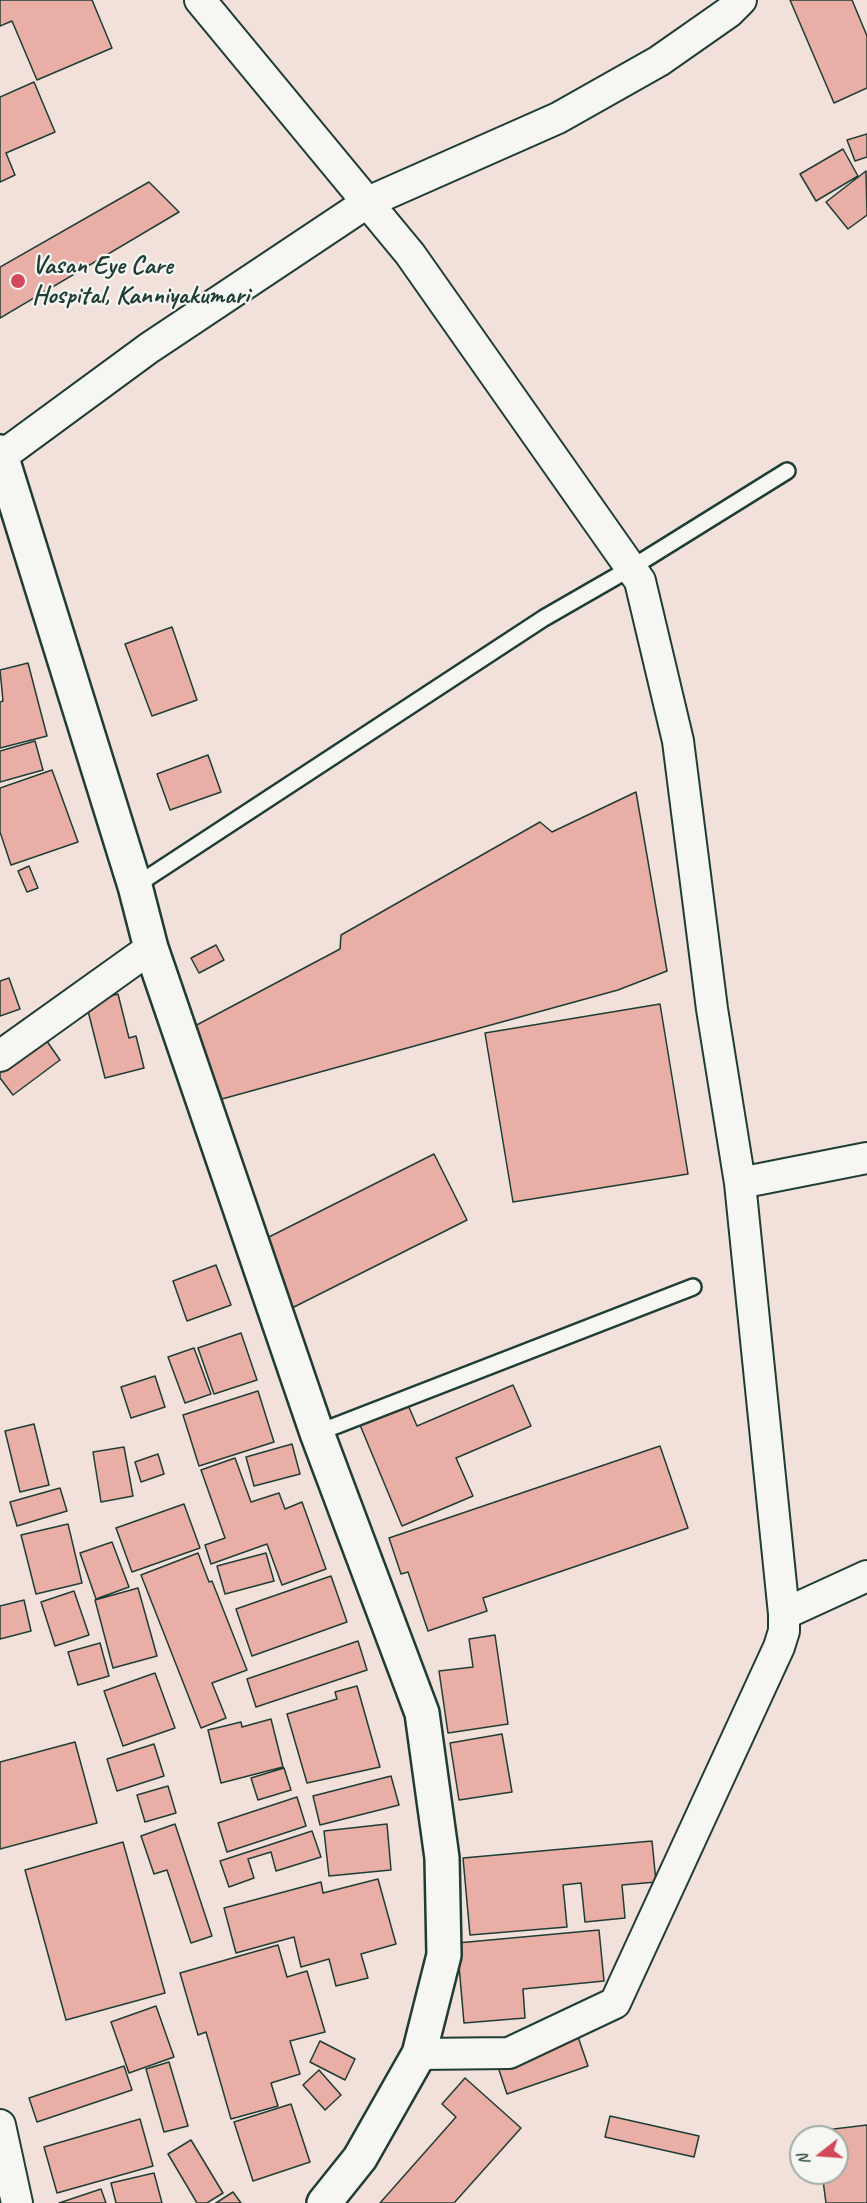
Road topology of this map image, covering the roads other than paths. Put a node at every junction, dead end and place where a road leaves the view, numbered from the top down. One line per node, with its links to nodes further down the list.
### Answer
1 (200, 0): 3 (street)
2 (741, 0): 3 (street)
3 (368, 202): 4 (street); 7 (street)
4 (1, 454): 6 (highway)
5 (787, 471): 7 (lane)
6 (8, 505): 8 (highway)
7 (631, 568): 8 (lane); 12 (street)
8 (135, 886): 9 (highway)
9 (151, 948): 10 (street); 14 (highway)
10 (0, 1056)
11 (867, 1158): 12 (street)
12 (740, 1183): 16 (street)
13 (693, 1287): 14 (lane)
14 (317, 1433): 17 (highway)
15 (867, 1576): 16 (street)
16 (784, 1614): 17 (street)
17 (419, 2054): 20 (highway)
18 (0, 2125): 19 (street)
19 (18, 2203)
20 (324, 2203)

